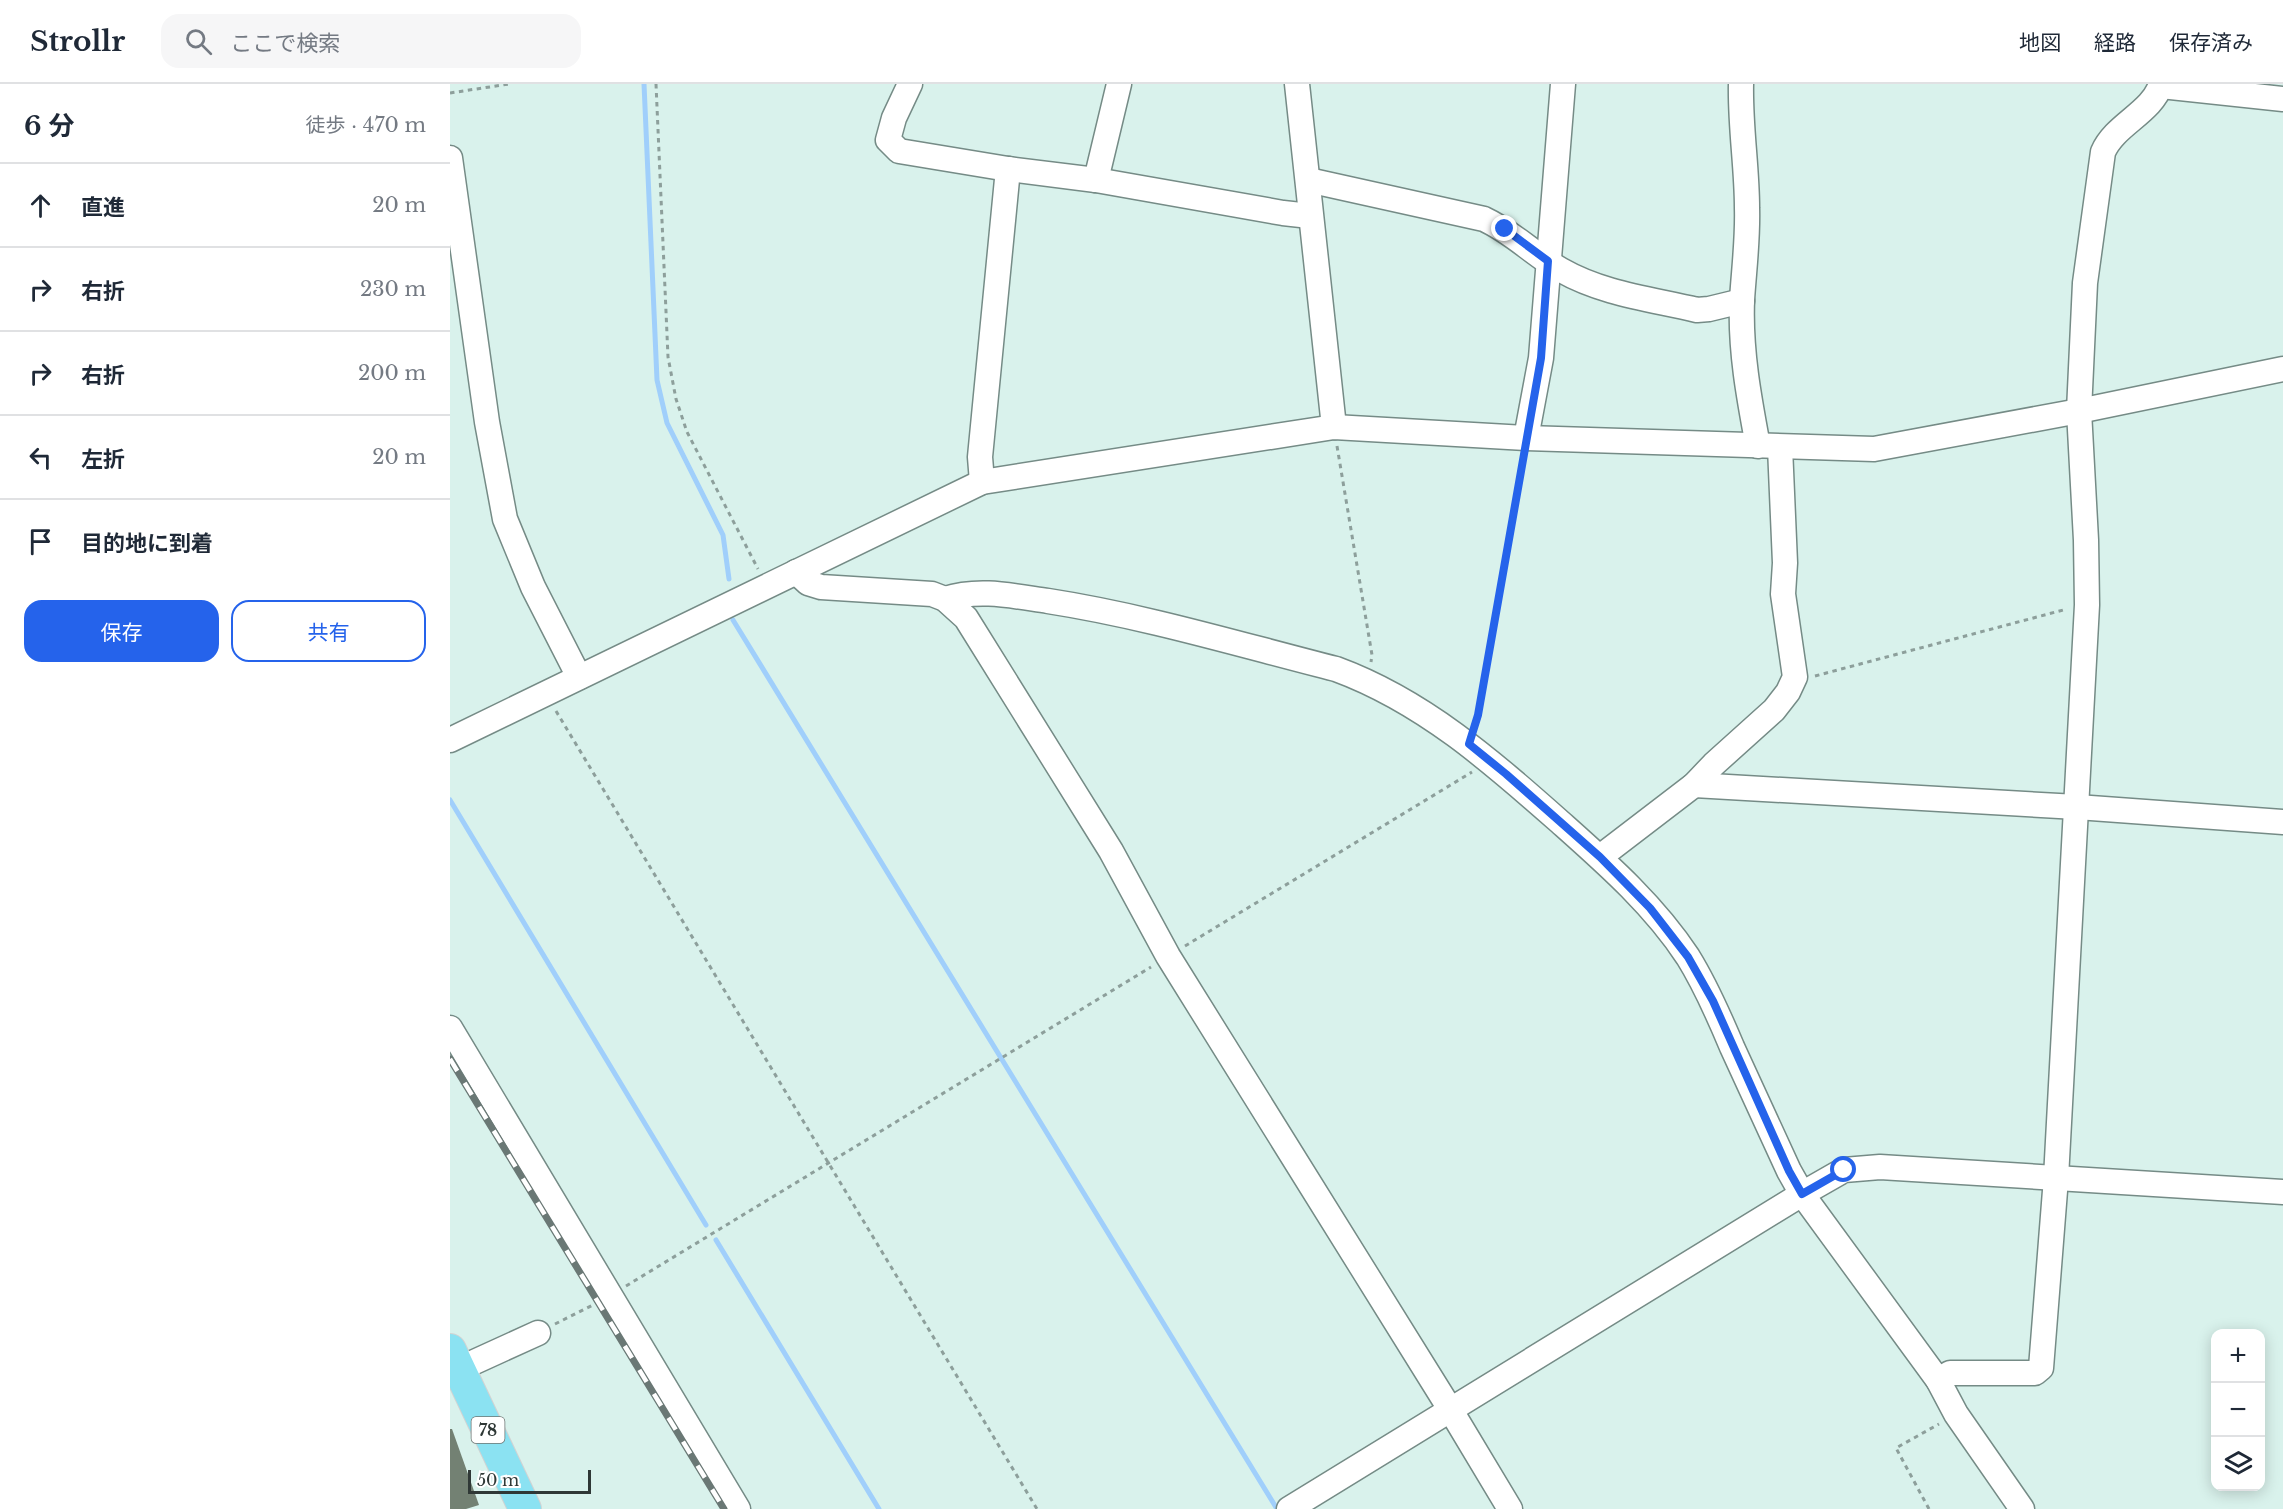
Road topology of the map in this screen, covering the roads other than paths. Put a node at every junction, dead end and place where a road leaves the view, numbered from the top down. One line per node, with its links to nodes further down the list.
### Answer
1 (910, 84): 9 (street)
2 (1119, 84): 10 (street)
3 (1297, 84): 11 (street)
4 (1563, 84): 13 (street)
5 (1741, 84): 14 (street)
6 (2161, 85): 7 (street); 16 (street)
7 (2283, 99)
8 (450, 158): 23 (street)
9 (1008, 169): 10 (street); 20 (street)
10 (1096, 180): 12 (street)
11 (1308, 180): 12 (street); 13 (street)
12 (1311, 216): 17 (street)
13 (1548, 261): 14 (street); 18 (street)
14 (1742, 301): 19 (street)
15 (2283, 369): 16 (street)
16 (2079, 411): 19 (street); 26 (street)
17 (1334, 427): 18 (street); 20 (street)
18 (1526, 438): 19 (street)
19 (1769, 447): 25 (street)
20 (982, 482): 21 (street)
21 (796, 572): 22 (street); 23 (street)
22 (945, 599): 28 (street); 36 (street)
23 (579, 677): 24 (street)
24 (450, 741)
25 (1694, 785): 26 (street); 28 (street)
26 (2077, 807): 27 (street); 30 (street)
27 (2283, 822)
28 (1600, 857): 32 (street)
29 (450, 1028): 38 (street)
30 (2056, 1178): 31 (street); 32 (street); 35 (street)
31 (2283, 1192)
32 (1802, 1194): 35 (street); 36 (street)
33 (538, 1333): 34 (street)
34 (455, 1360): 37 (main road, 78)
35 (1938, 1380): 41 (street)
36 (1450, 1408): 39 (street); 40 (street)
37 (525, 1509)
38 (738, 1509)
39 (1289, 1509)
40 (1510, 1509)
41 (2022, 1509)

